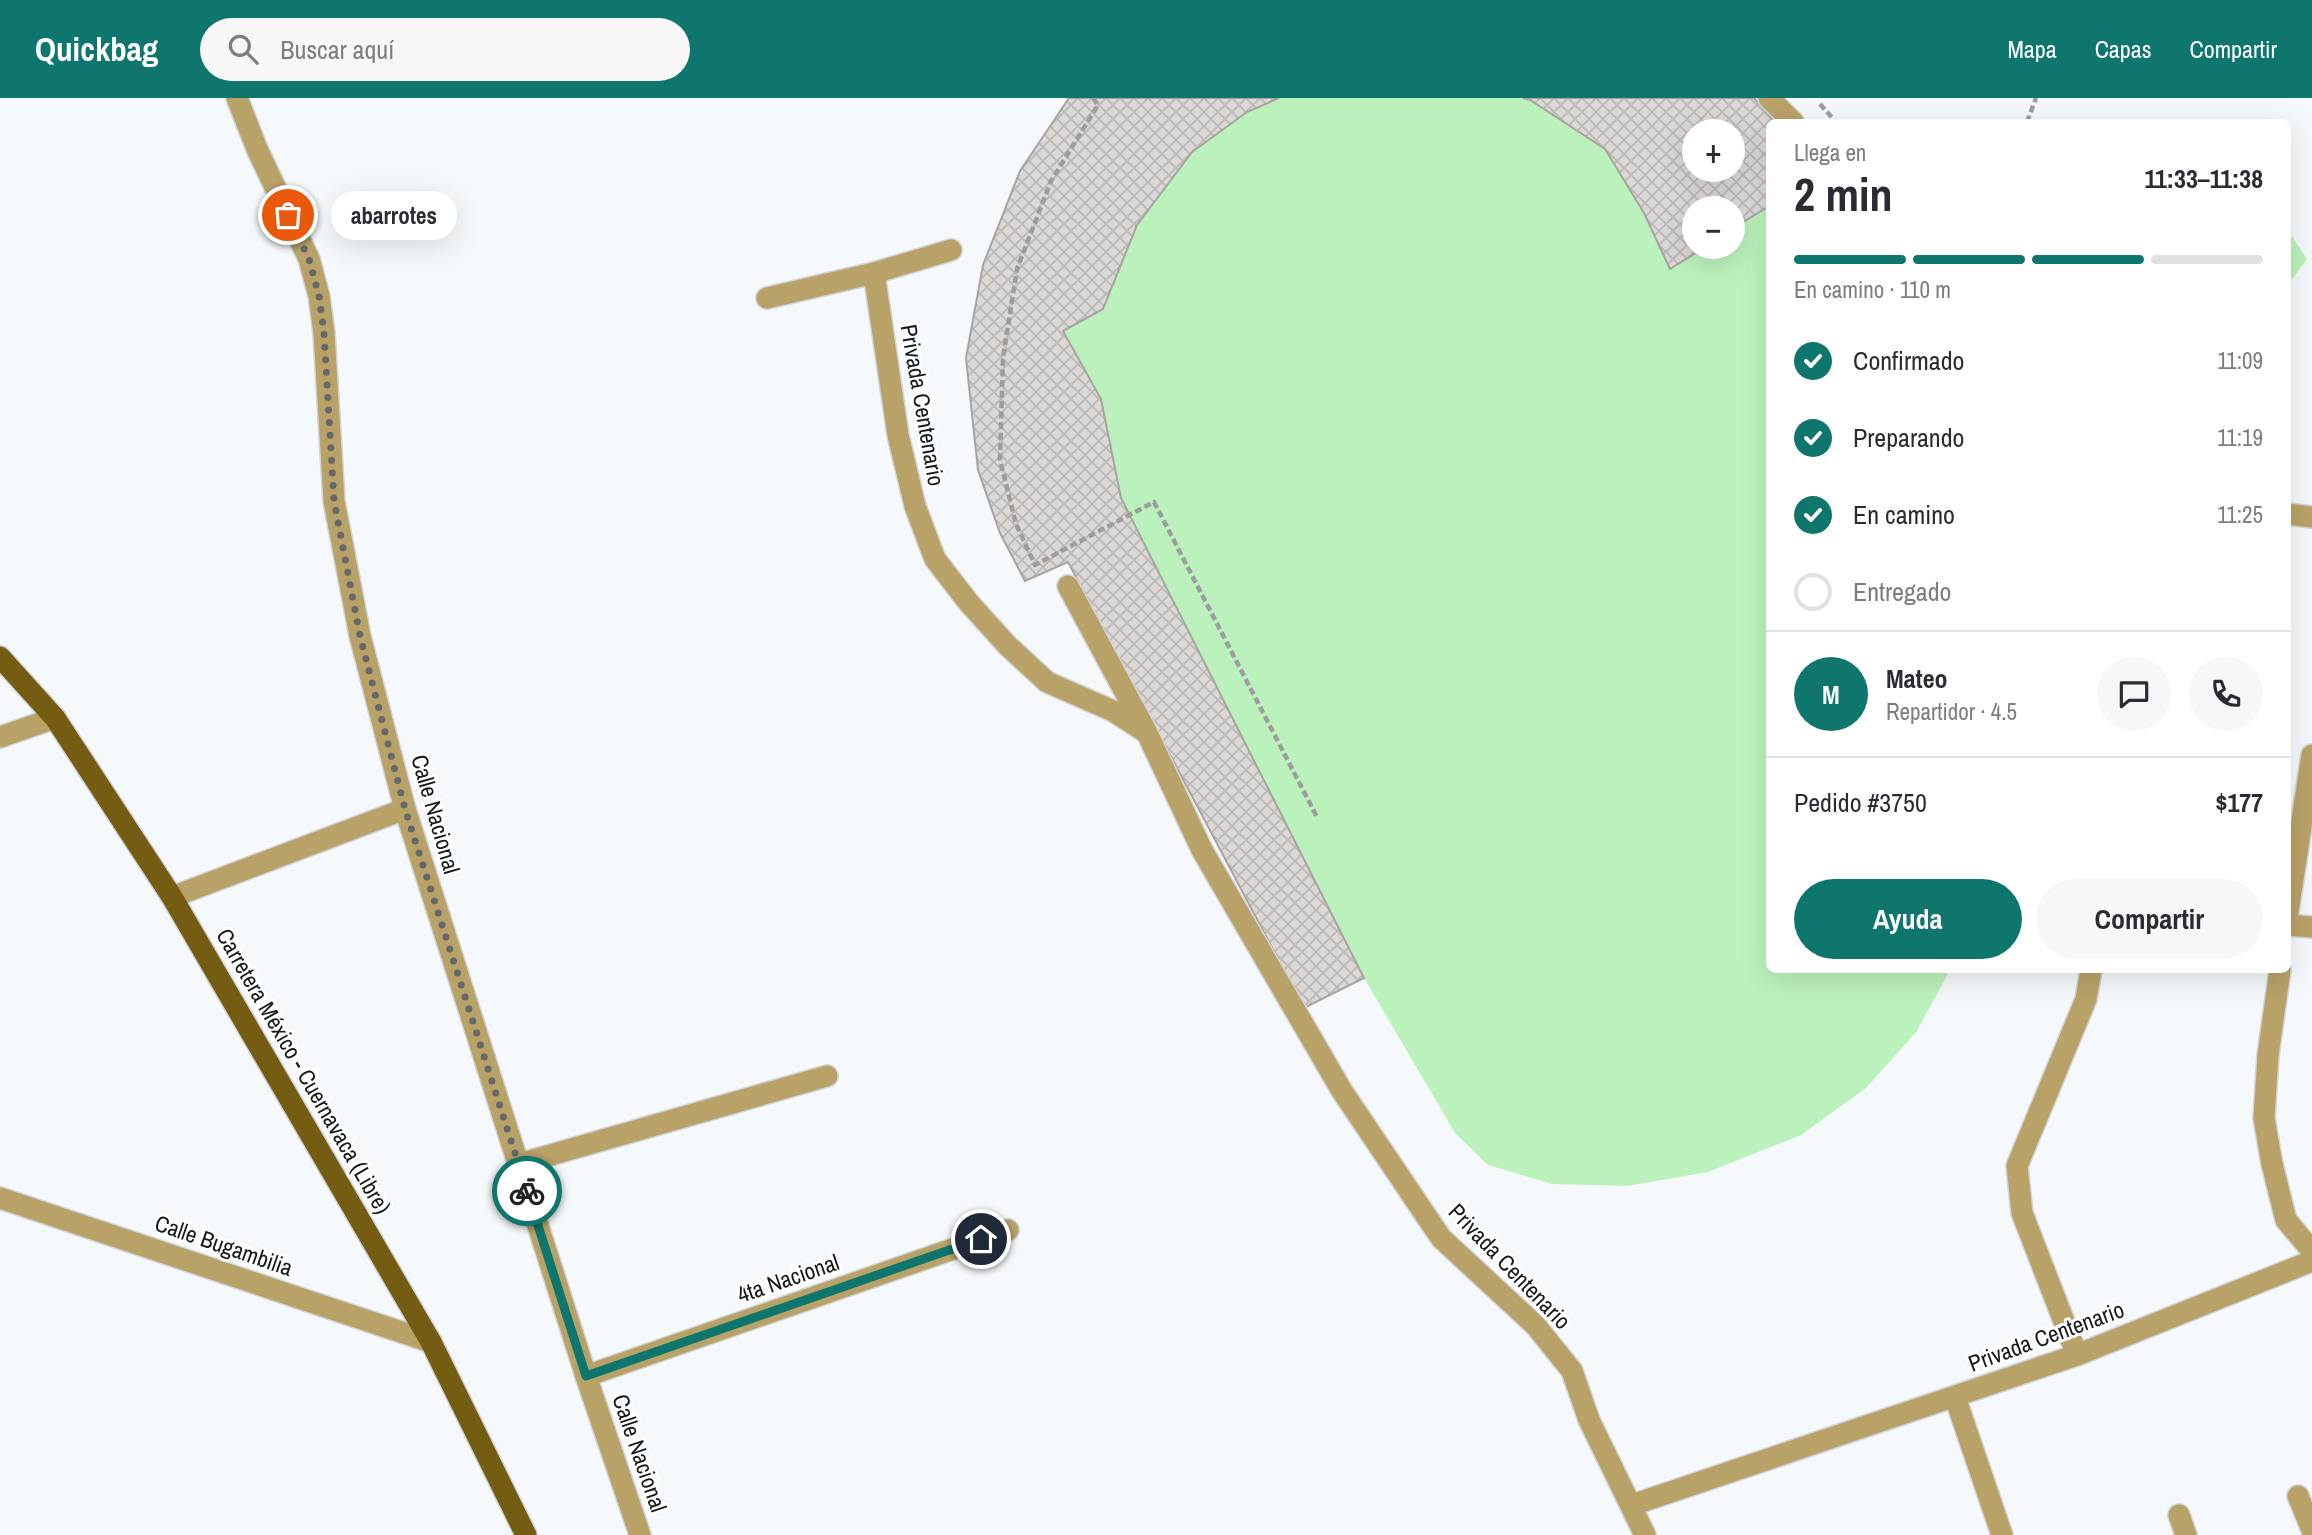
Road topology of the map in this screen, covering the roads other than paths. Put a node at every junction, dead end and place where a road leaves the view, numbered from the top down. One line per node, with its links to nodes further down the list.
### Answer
1 (237, 98): 15 (street, Calle Nacional)
2 (1769, 98): 3 (street)
3 (1790, 119)
4 (951, 250): 5 (street)
5 (874, 273): 6 (street); 12 (street, Privada Centenario)
6 (767, 298)
7 (2291, 514): 8 (street)
8 (2312, 517)
9 (1068, 586): 12 (street, Privada Centenario)
10 (0, 657): 11 (main road, Carretera México - Cuernavaca (Libre))
11 (55, 718): 13 (street); 17 (main road, Carretera México - Cuernavaca (Libre))
12 (1147, 733): 33 (street, Privada Centenario)
13 (0, 737)
14 (2312, 755): 16 (street)
15 (405, 809): 17 (street); 23 (street, Calle Nacional)
16 (2291, 892)
17 (172, 897): 28 (main road, Carretera México - Cuernavaca (Libre))
18 (2291, 925): 19 (street)
19 (2312, 927)
20 (2090, 973): 29 (street)
21 (2280, 973): 26 (street)
22 (827, 1076): 23 (street)
23 (519, 1164): 30 (street, Calle Nacional)
24 (0, 1198): 28 (street, Calle Bugambilia)
25 (1007, 1230): 30 (street, 4ta Nacional)
26 (2312, 1251)
27 (2312, 1261): 29 (street, Privada Centenario)
28 (431, 1342): 35 (main road, Carretera México - Cuernavaca (Libre))
29 (2077, 1355): 31 (street, Privada Centenario)
30 (586, 1376): 36 (street, Calle Nacional)
31 (1955, 1397): 33 (street, Privada Centenario); 38 (street)
32 (2298, 1496): 34 (street)
33 (1632, 1506): 37 (street)
34 (2312, 1530)
35 (526, 1535)
36 (640, 1535)
37 (1645, 1535)
38 (2002, 1535)

